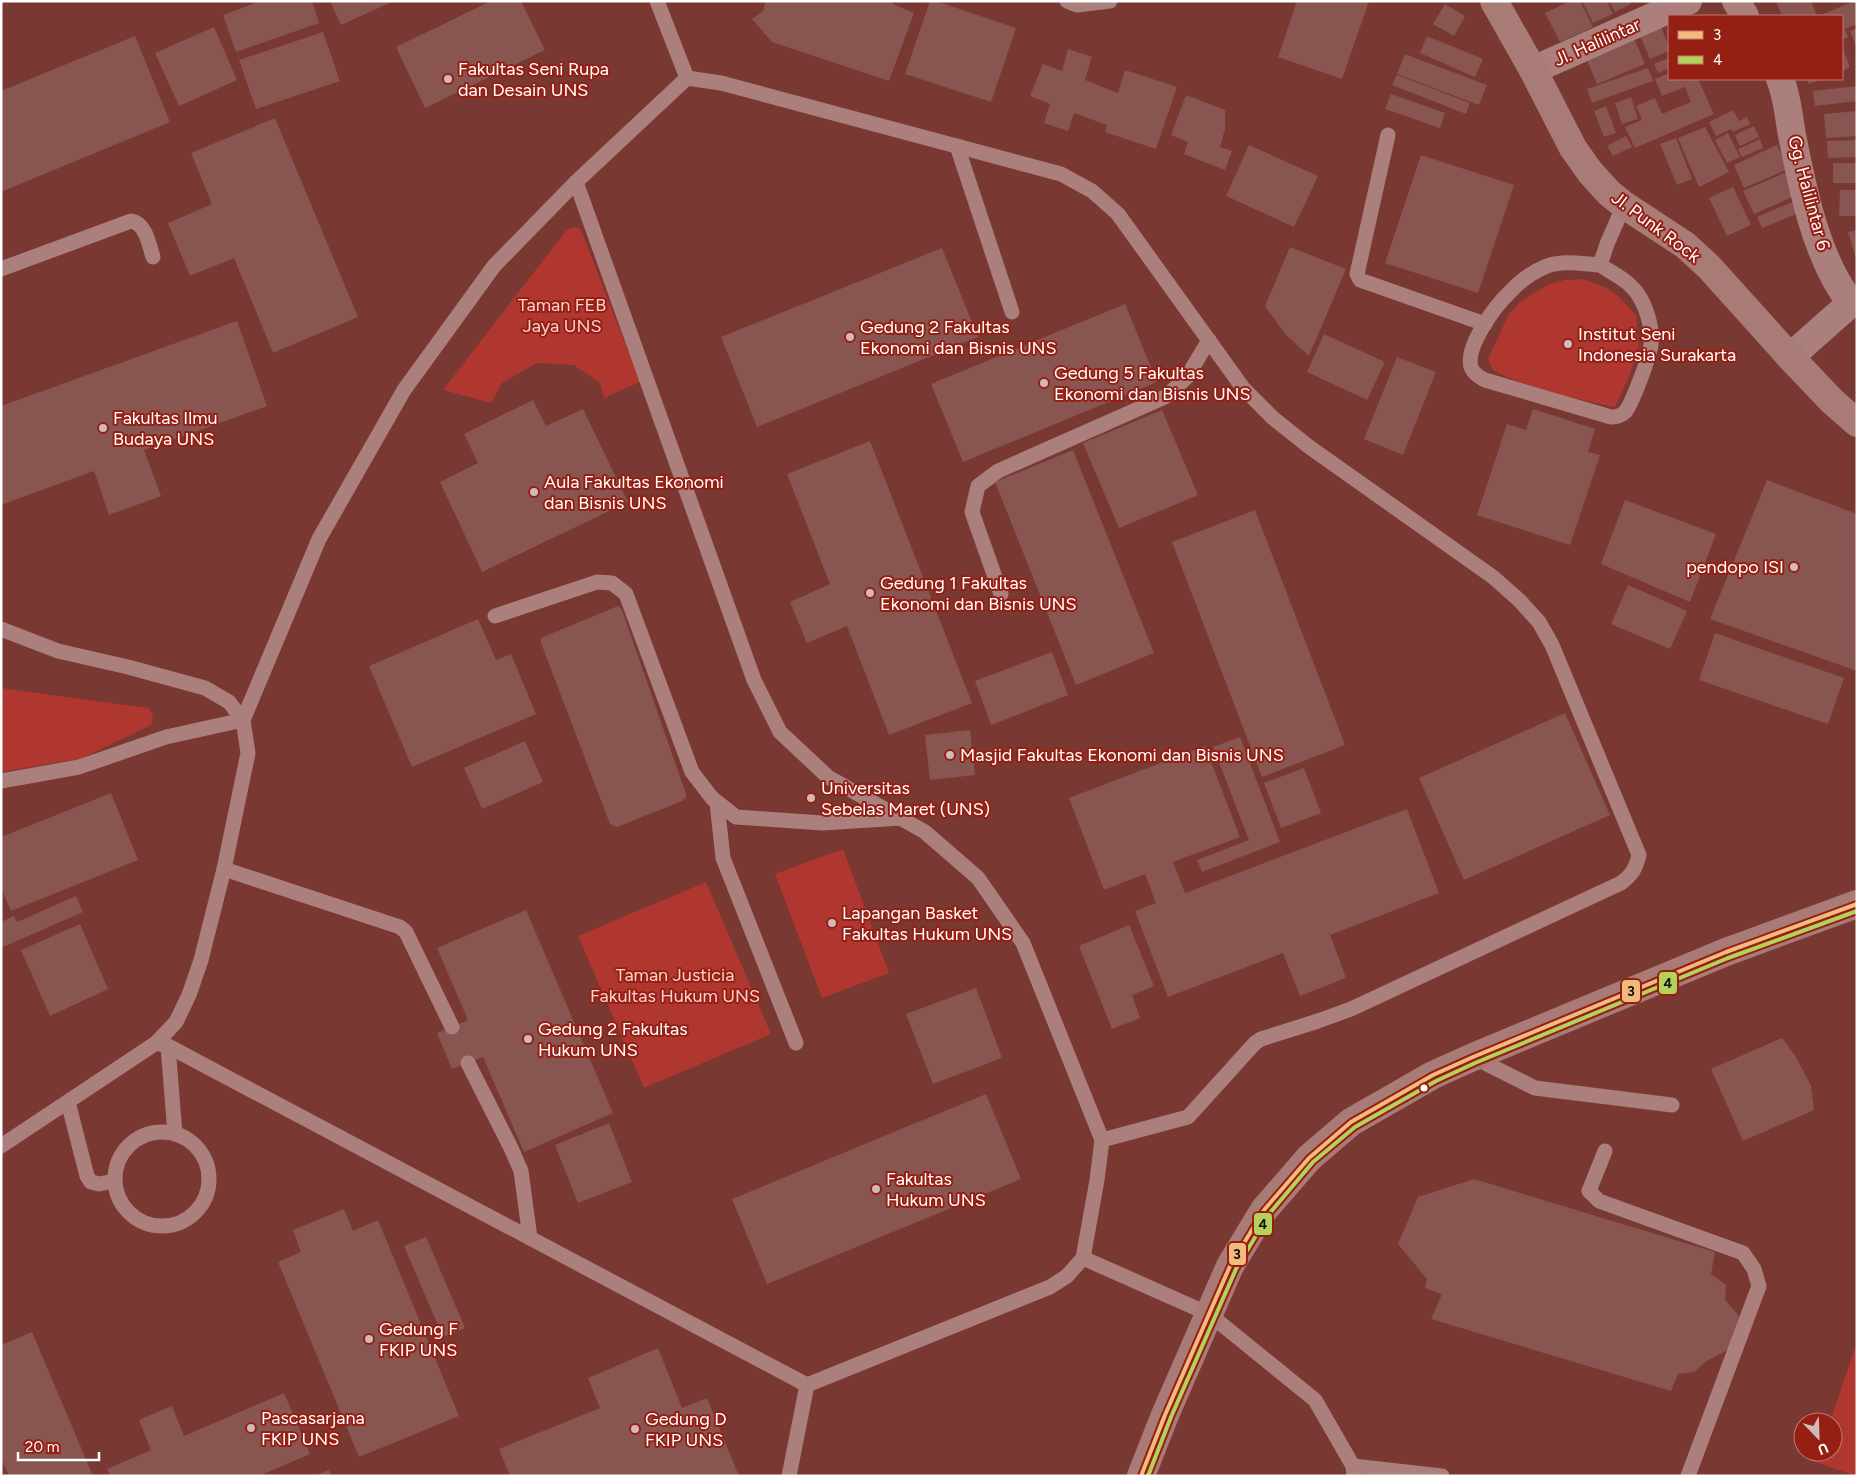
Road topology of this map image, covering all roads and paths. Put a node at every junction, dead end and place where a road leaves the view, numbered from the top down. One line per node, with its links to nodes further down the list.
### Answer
1 (658, 1): 9 (lane)
2 (1067, 1): 3 (lane)
3 (1110, 1)
4 (1494, 1): 8 (main road, Jl. Punk Rock)
5 (1688, 1): 8 (street, Jl. Halilintar)
6 (1736, 1): 7 (street)
7 (1744, 15)
8 (1533, 70): 14 (main road, Jl. Punk Rock)
9 (687, 78): 12 (lane); 13 (lane)
10 (1780, 80): 18 (street, Gg. Halilintar 6)
11 (1388, 135): 20 (lane)
12 (957, 146): 19 (lane); 21 (lane)
13 (576, 182): 27 (lane); 30 (lane)
14 (1624, 205): 16 (lane); 22 (main road, Jl. Punk Rock)
15 (153, 257): 17 (lane)
16 (1600, 265): 20 (lane); 20 (lane)
17 (1, 270)
18 (1854, 302): 22 (street)
19 (1012, 312)
20 (1485, 324)
21 (1209, 340): 24 (lane); 41 (lane)
22 (1790, 357): 23 (main road, Jl. Punk Rock)
23 (1857, 423)
24 (1001, 594)
25 (495, 616): 29 (lane)
26 (1, 630): 27 (lane)
27 (243, 720): 28 (lane); 31 (lane)
28 (1, 781)
29 (717, 802): 30 (lane); 34 (lane)
30 (902, 818): 41 (lane)
31 (224, 869): 33 (lane); 35 (lane)
32 (1857, 904): 36 (main road)
33 (452, 1027)
34 (796, 1043)
35 (162, 1044): 38 (lane); 40 (lane); 45 (lane)
36 (1473, 1057): 39 (lane); 47 (main road)
37 (468, 1063): 45 (lane)
38 (68, 1102): 42 (lane); 44 (lane)
39 (1672, 1105)
40 (175, 1134): 44 (lane); 44 (lane)
41 (1102, 1140): 46 (lane)
42 (1, 1146)
43 (1605, 1150): 53 (lane)
44 (115, 1181)
45 (530, 1238): 48 (lane)
46 (1083, 1258): 47 (lane); 48 (lane)
47 (1209, 1314): 49 (lane); 51 (main road)
48 (807, 1385): 50 (lane)
49 (1353, 1471): 52 (lane)
50 (789, 1476)
51 (1141, 1476)
52 (1442, 1476)
53 (1688, 1476)

